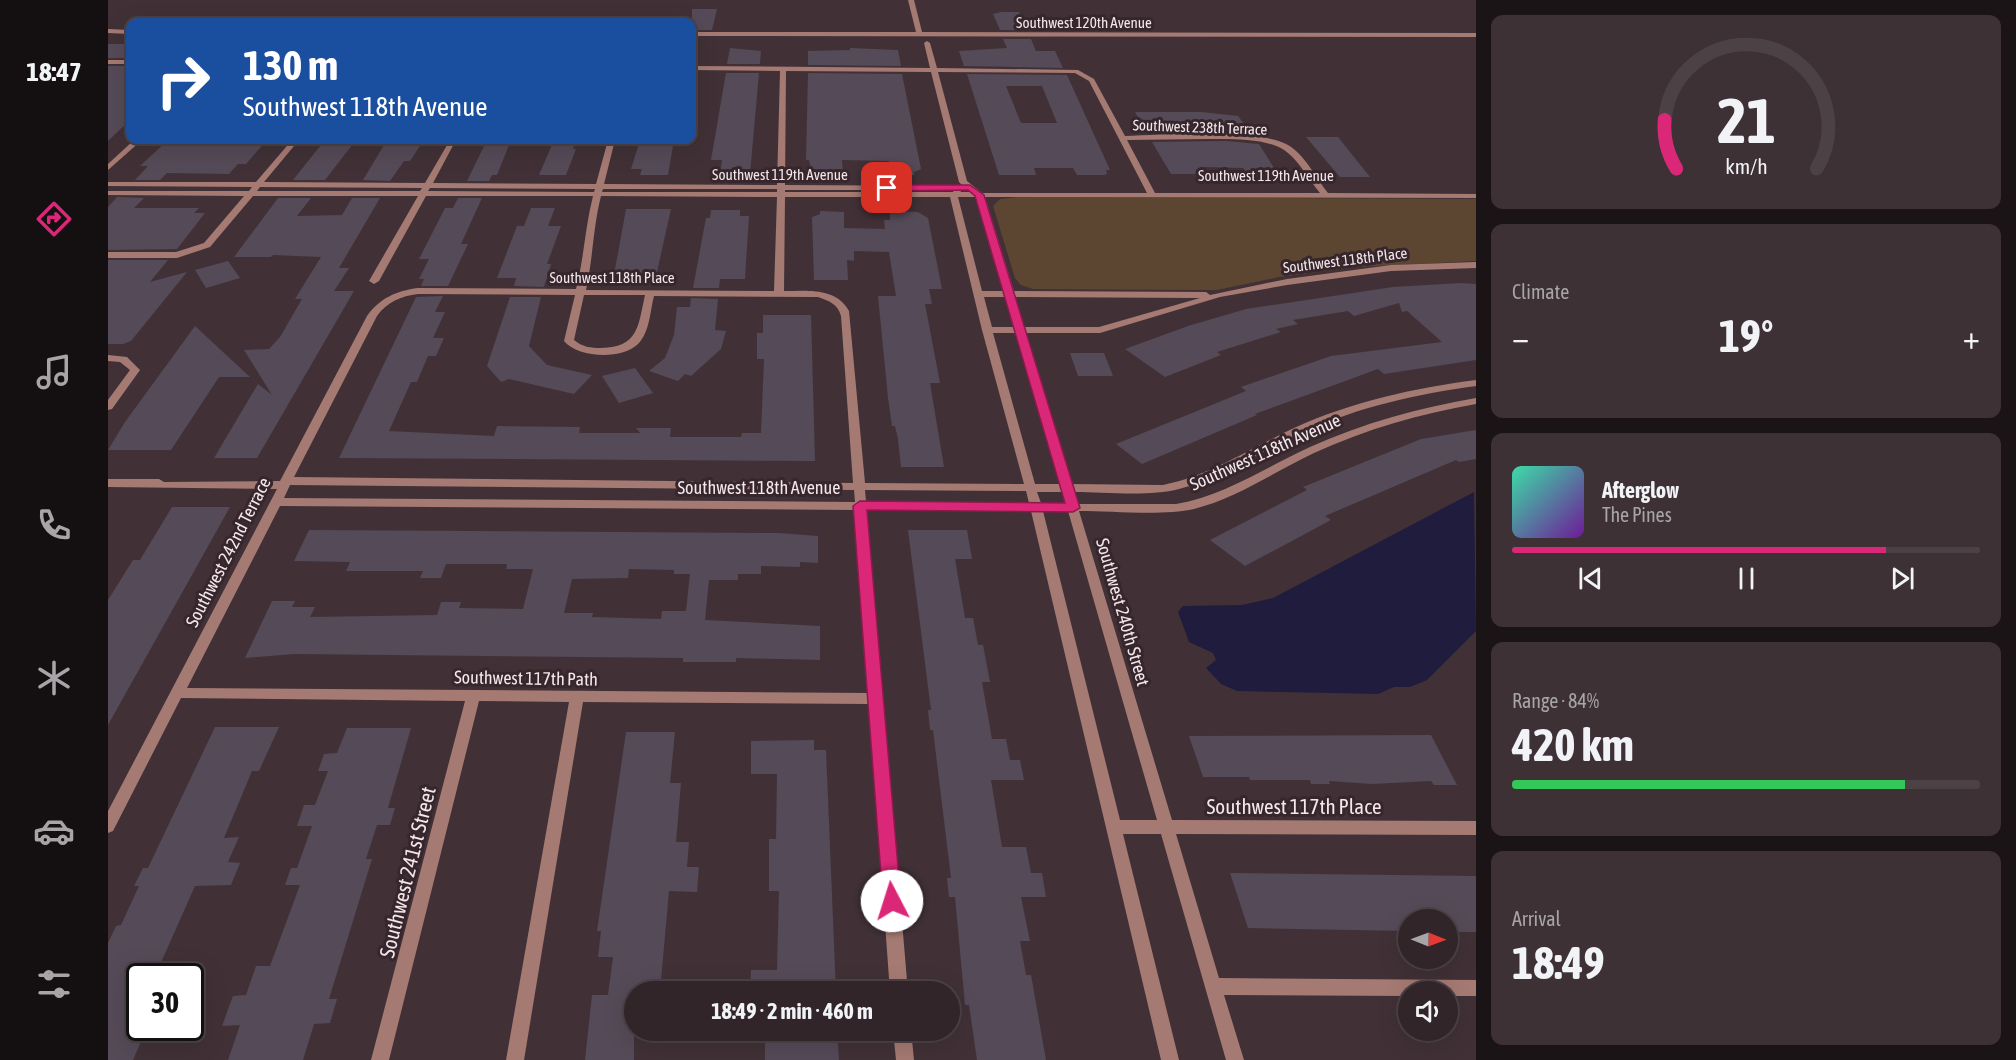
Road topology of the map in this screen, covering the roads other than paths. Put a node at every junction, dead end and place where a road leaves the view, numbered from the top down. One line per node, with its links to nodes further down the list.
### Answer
1 (912, 0): 5 (street)
2 (108, 32): 3 (street)
3 (126, 32)
4 (696, 34): 5 (street, Southwest 120th Avenue)
5 (920, 35): 6 (street, Southwest 120th Avenue)
6 (1476, 36)
7 (927, 43): 12 (street)
8 (108, 62): 9 (street)
9 (126, 62)
10 (696, 68): 11 (street)
11 (783, 69): 12 (street); 25 (street)
12 (933, 69): 13 (street); 22 (street)
13 (1122, 138): 26 (street); 27 (street, Southwest 238th Terrace)
14 (134, 144): 18 (street)
15 (293, 144): 20 (street)
16 (451, 144): 21 (street)
17 (611, 144): 24 (street)
18 (108, 168)
19 (108, 184): 20 (street)
20 (258, 185): 21 (street); 29 (street)
21 (426, 186): 24 (street); 30 (street)
22 (962, 188): 25 (street); 26 (street, Southwest 119th Avenue); 31 (street); 31 (street, Southwest 119th Avenue); 39 (street)
23 (1416, 189): 27 (street, Southwest 119th Avenue)
24 (598, 191): 25 (street); 30 (street); 36 (street)
25 (780, 192): 38 (street)
26 (1150, 192): 27 (street, Southwest 119th Avenue); 31 (street, Southwest 119th Avenue)
27 (1323, 192): 32 (street, Southwest 119th Avenue)
28 (108, 193): 29 (street)
29 (251, 194): 30 (street); 33 (street)
30 (421, 195): 35 (street)
31 (980, 195): 40 (street, Southwest 240th Street)
32 (1476, 196)
33 (108, 255)
34 (1476, 265): 42 (street, Southwest 118th Place)
35 (374, 281)
36 (579, 292): 37 (street, Southwest 118th Place); 37 (street); 43 (street, Southwest 118th Place)
37 (650, 292): 38 (street, Southwest 118th Place)
38 (779, 293): 53 (street, Southwest 118th Place)
39 (978, 294): 40 (street, Southwest 118th Place); 45 (street)
40 (1009, 294): 41 (street, Southwest 118th Place); 46 (street, Southwest 240th Street)
41 (1153, 295): 42 (street, Southwest 118th Place); 44 (street)
42 (1219, 295): 44 (street, Southwest 118th Place)
43 (387, 300): 52 (street, Southwest 242nd Terrace)
44 (1171, 310): 46 (street, Southwest 118th Place)
45 (987, 330): 46 (street, Southwest 118th Place); 54 (street)
46 (1020, 330): 55 (street, Southwest 240th Street)
47 (108, 358): 50 (street)
48 (1476, 383): 55 (street, Southwest 118th Avenue)
49 (1476, 401): 59 (street, Southwest 118th Avenue)
50 (108, 407)
51 (108, 483): 52 (street, Southwest 118th Avenue)
52 (284, 483): 53 (street, Southwest 118th Avenue); 56 (street, Southwest 242nd Terrace)
53 (858, 486): 54 (street, Southwest 118th Avenue); 57 (street)
54 (1031, 488): 55 (street, Southwest 118th Avenue); 58 (street)
55 (1068, 488): 59 (street, Southwest 240th Street)
56 (274, 502): 57 (street, Southwest 118th Avenue); 60 (street, Southwest 242nd Terrace)
57 (860, 506): 58 (street, Southwest 118th Avenue); 63 (street)
58 (1036, 507): 59 (street, Southwest 118th Avenue); 66 (street)
59 (1073, 508): 65 (street, Southwest 240th Street)
60 (176, 693): 61 (street, Southwest 117th Path); 64 (street, Southwest 242nd Terrace)
61 (474, 695): 62 (street, Southwest 117th Path); 72 (street, Southwest 241st Street)
62 (577, 696): 63 (street, Southwest 117th Path); 73 (street)
63 (875, 699): 68 (street)
64 (108, 826)
65 (1164, 826): 66 (street, Southwest 117th Place); 67 (street, Southwest 117th Place); 69 (street, Southwest 240th Street)
66 (1112, 827): 75 (street)
67 (1476, 828)
68 (898, 981)
69 (1215, 986): 70 (street); 76 (street, Southwest 240th Street)
70 (1476, 988)
71 (904, 1041): 74 (street)
72 (380, 1060)
73 (515, 1060)
74 (905, 1060)
75 (1170, 1060)
76 (1235, 1060)

